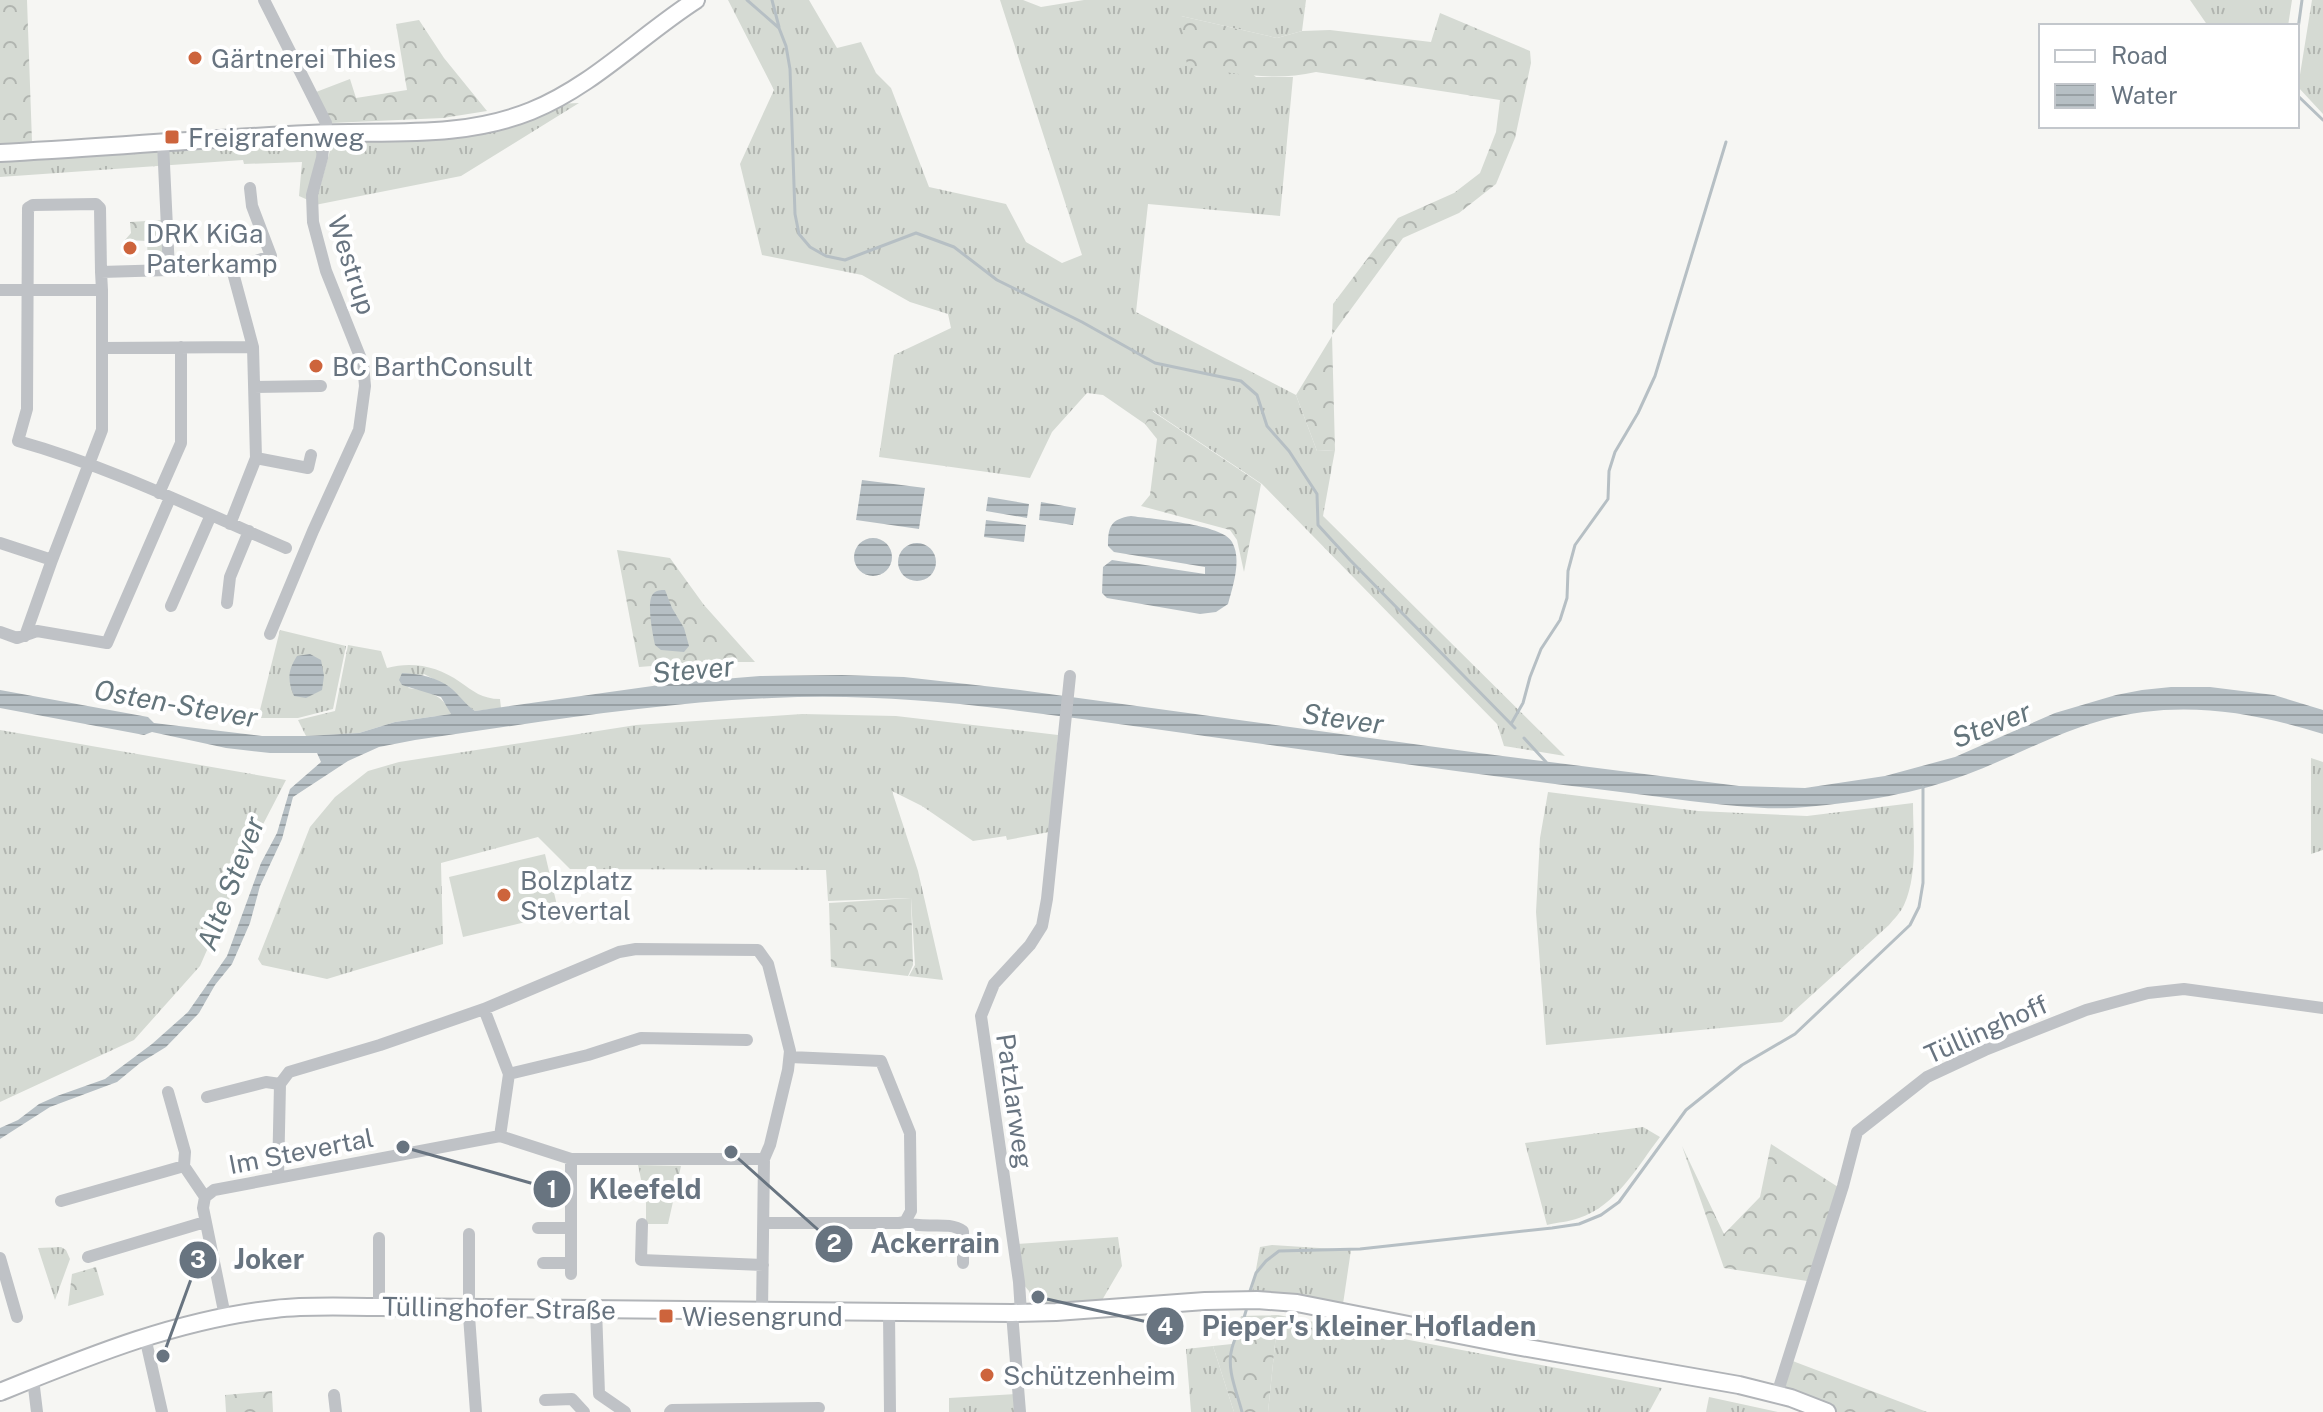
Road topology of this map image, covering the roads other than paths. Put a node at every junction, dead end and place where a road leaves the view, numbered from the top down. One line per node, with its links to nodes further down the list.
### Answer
1 (264, 0): 3 (street)
2 (696, 0): 3 (main road)
3 (326, 133): 4 (main road); 31 (street, Westrup)
4 (163, 143): 5 (main road); 8 (street)
5 (0, 153)
6 (250, 188): 7 (street)
7 (232, 269): 8 (street); 14 (street)
8 (169, 270): 9 (street)
9 (101, 272): 11 (street); 12 (street)
10 (0, 290): 12 (street)
11 (102, 290): 12 (street); 15 (street)
12 (28, 291): 20 (street)
13 (181, 347): 14 (street); 15 (street); 21 (street)
14 (253, 347): 17 (street)
15 (102, 348): 20 (street)
16 (321, 386): 17 (street)
17 (254, 387): 19 (street)
18 (311, 455): 19 (street)
19 (256, 458): 23 (street)
20 (89, 465): 21 (street); 27 (street)
21 (165, 496): 22 (street); 32 (street)
22 (211, 515): 23 (street); 29 (street)
23 (230, 524): 24 (street)
24 (249, 531): 26 (street); 28 (street)
25 (0, 543): 27 (street)
26 (286, 548)
27 (52, 560): 32 (street)
28 (227, 603)
29 (171, 606)
30 (0, 632): 32 (street)
31 (270, 634)
32 (25, 636)
33 (1069, 679): 68 (street, Patzlarweg)
34 (2323, 1008): 75 (street, Tüllinghoff)
35 (484, 1009): 37 (street); 38 (street); 39 (street)
36 (747, 1040): 38 (street)
37 (790, 1057): 44 (street); 50 (street)
38 (509, 1074): 42 (street)
39 (280, 1084): 41 (street); 46 (street)
40 (168, 1092): 45 (street)
41 (207, 1097)
42 (500, 1136): 43 (street, Im Stevertal); 46 (street, Im Stevertal)
43 (571, 1159): 44 (street, Im Stevertal); 54 (street)
44 (764, 1159): 51 (street)
45 (184, 1166): 47 (street); 48 (street)
46 (278, 1177): 47 (street, Im Stevertal)
47 (205, 1197): 49 (street, Im Stevertal)
48 (61, 1201)
49 (205, 1222): 57 (street); 69 (street, Im Stevertal)
50 (905, 1222): 51 (street); 60 (street)
51 (764, 1223): 61 (street)
52 (642, 1224): 61 (street)
53 (538, 1228): 54 (street)
54 (569, 1228): 59 (street)
55 (469, 1234): 64 (street)
56 (379, 1238): 63 (street)
57 (88, 1257)
58 (0, 1258): 62 (street)
59 (543, 1263)
60 (963, 1263)
61 (763, 1265): 66 (street)
62 (4, 1288): 70 (street)
63 (379, 1307): 64 (main road, Tüllinghofer Straße); 69 (main road, Tüllinghofer Straße)
64 (469, 1308): 65 (main road, Tüllinghofer Straße); 82 (street)
65 (596, 1309): 66 (main road, Tüllinghofer Straße); 74 (street)
66 (762, 1312): 67 (main road, Tüllinghofer Straße)
67 (889, 1312): 68 (main road, Tüllinghofer Straße); 86 (street)
68 (1016, 1313): 75 (main road, Tüllinghofer Straße); 87 (street)
69 (225, 1316): 71 (main road, Tüllinghofer Straße)
70 (17, 1317)
71 (145, 1337): 72 (main road, Tüllinghofer Straße); 80 (street)
72 (33, 1379): 73 (main road, Tüllinghofer Straße); 79 (street)
73 (0, 1392)
74 (599, 1394): 83 (street); 84 (street)
75 (1777, 1394): 88 (main road)
76 (334, 1395): 81 (street)
77 (545, 1400): 83 (street)
78 (819, 1408): 85 (street)
79 (37, 1412)
80 (162, 1412)
81 (336, 1412)
82 (476, 1412)
83 (585, 1412)
84 (625, 1412)
85 (670, 1412)
86 (890, 1412)
87 (1020, 1412)
88 (1827, 1412)

